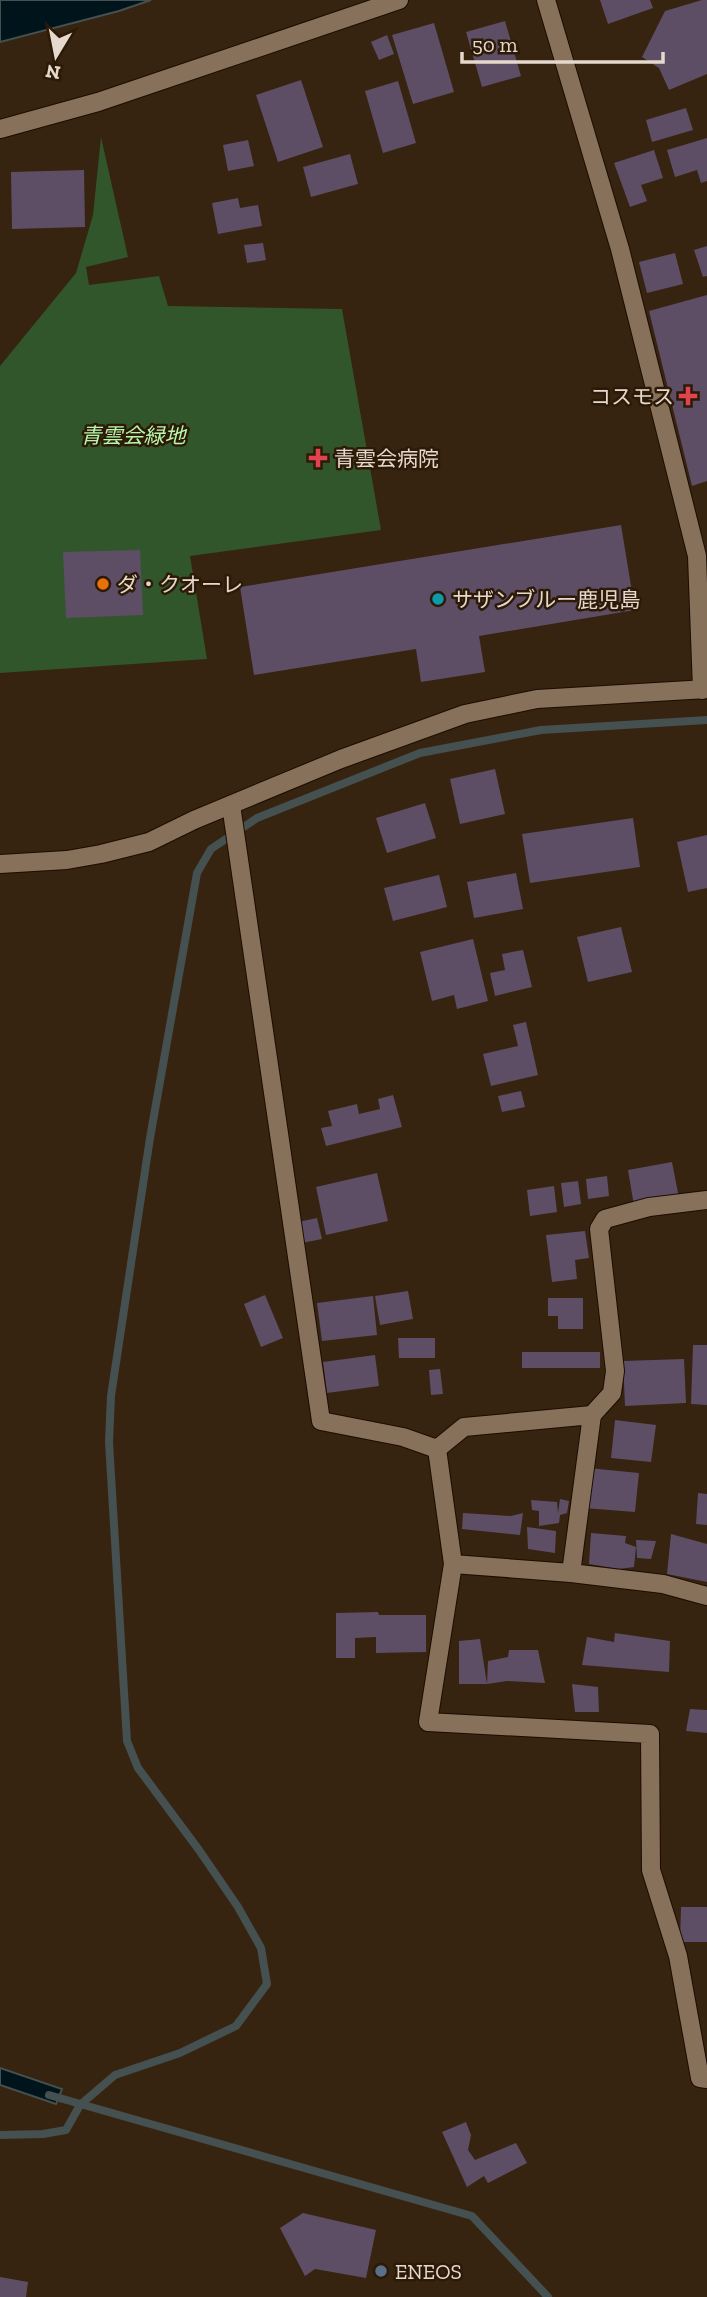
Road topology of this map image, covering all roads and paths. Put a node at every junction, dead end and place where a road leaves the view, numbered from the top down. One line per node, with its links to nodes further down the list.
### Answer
1 (398, 0): 3 (street)
2 (546, 0): 4 (street)
3 (0, 130)
4 (705, 690): 5 (street)
5 (231, 810): 6 (street); 9 (street)
6 (0, 864)
7 (707, 1200): 8 (street)
8 (592, 1415): 9 (street); 11 (street)
9 (437, 1449): 10 (street)
10 (453, 1564): 11 (street); 13 (street)
11 (571, 1573): 12 (street)
12 (707, 1596)
13 (707, 2079)

